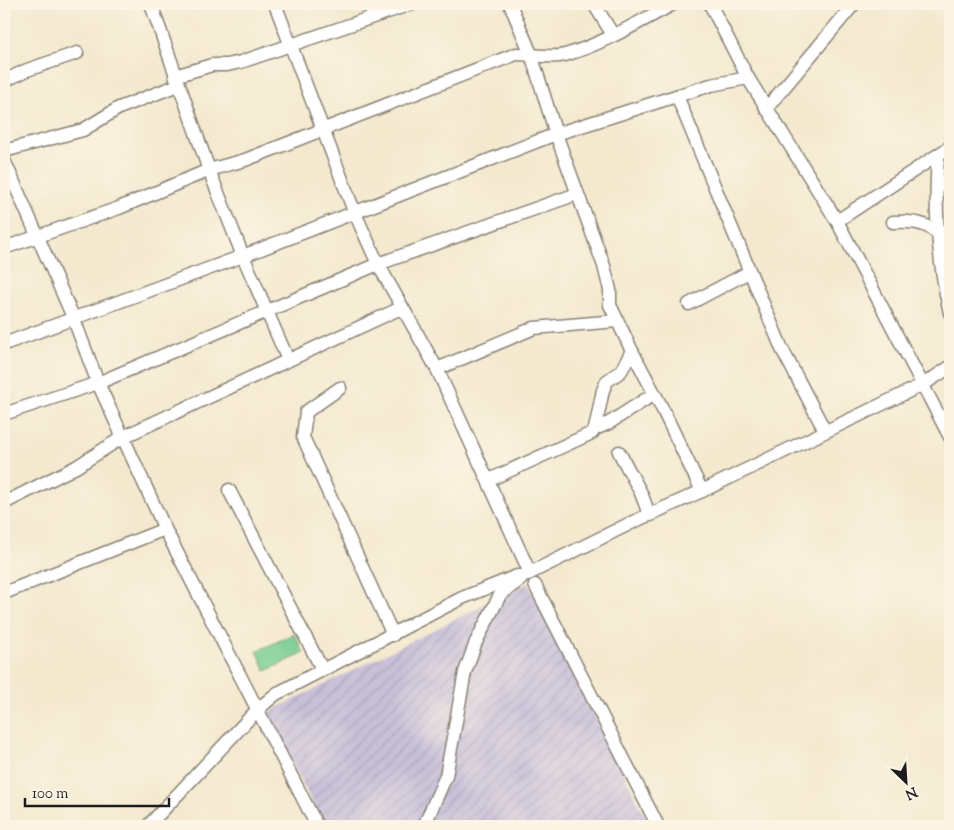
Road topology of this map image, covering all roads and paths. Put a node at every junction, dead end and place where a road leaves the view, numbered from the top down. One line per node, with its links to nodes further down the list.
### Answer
1 (151, 4): 14 (street)
2 (275, 4): 10 (street)
3 (410, 4): 10 (street)
4 (510, 4): 12 (street)
5 (594, 4): 9 (street)
6 (673, 4): 9 (street)
7 (712, 4): 13 (street)
8 (854, 4): 17 (street)
9 (613, 35): 12 (street)
10 (290, 44): 14 (street); 18 (street)
11 (78, 53): 15 (street)
12 (531, 54): 18 (street); 19 (street)
13 (748, 78): 16 (street); 17 (street)
14 (177, 80): 21 (street); 24 (street)
15 (4, 81)
16 (676, 96): 19 (street); 35 (street)
17 (766, 109): 27 (street)
18 (324, 130): 24 (street); 26 (street)
19 (556, 134): 25 (street); 26 (street)
20 (950, 147): 22 (street)
21 (4, 151)
22 (938, 157): 27 (street); 29 (street)
23 (4, 160): 31 (street)
24 (209, 170): 31 (street); 33 (street)
25 (577, 194): 34 (street); 41 (street)
26 (354, 211): 33 (street); 34 (street)
27 (837, 221): 48 (street)
28 (893, 222): 29 (street)
29 (936, 233): 30 (street); 39 (street)
30 (950, 233)
31 (38, 237): 32 (street); 40 (street)
32 (4, 248)
33 (243, 256): 38 (street); 40 (street)
34 (378, 264): 37 (street); 38 (street)
35 (749, 272): 36 (street); 53 (street)
36 (689, 304)
37 (401, 308): 44 (street); 46 (street)
38 (268, 313): 44 (street); 47 (street)
39 (950, 313)
40 (73, 317): 42 (street); 47 (street)
41 (617, 321): 43 (street); 46 (street)
42 (4, 344)
43 (632, 351): 50 (street); 52 (street)
44 (288, 360): 54 (street)
45 (950, 367): 48 (street)
46 (437, 369): 57 (street)
47 (98, 383): 51 (street); 54 (street)
48 (924, 384): 53 (street); 55 (street)
49 (340, 388): 65 (street)
50 (654, 394): 52 (street); 59 (street)
51 (4, 414)
52 (595, 429): 57 (street)
53 (825, 431): 59 (street)
54 (123, 437): 60 (street); 62 (street)
55 (950, 437)
56 (619, 452): 61 (street)
57 (488, 480): 63 (street)
58 (229, 490): 66 (street)
59 (702, 492): 61 (street)
60 (4, 503)
61 (652, 515): 63 (street)
62 (165, 529): 64 (street); 67 (street)
63 (530, 578): 65 (street); 70 (street); 71 (street)
64 (4, 593)
65 (393, 635): 66 (street)
66 (322, 669): 67 (street)
67 (258, 709): 68 (street); 69 (street)
68 (148, 826)
69 (317, 826)
70 (424, 826)
71 (658, 826)

